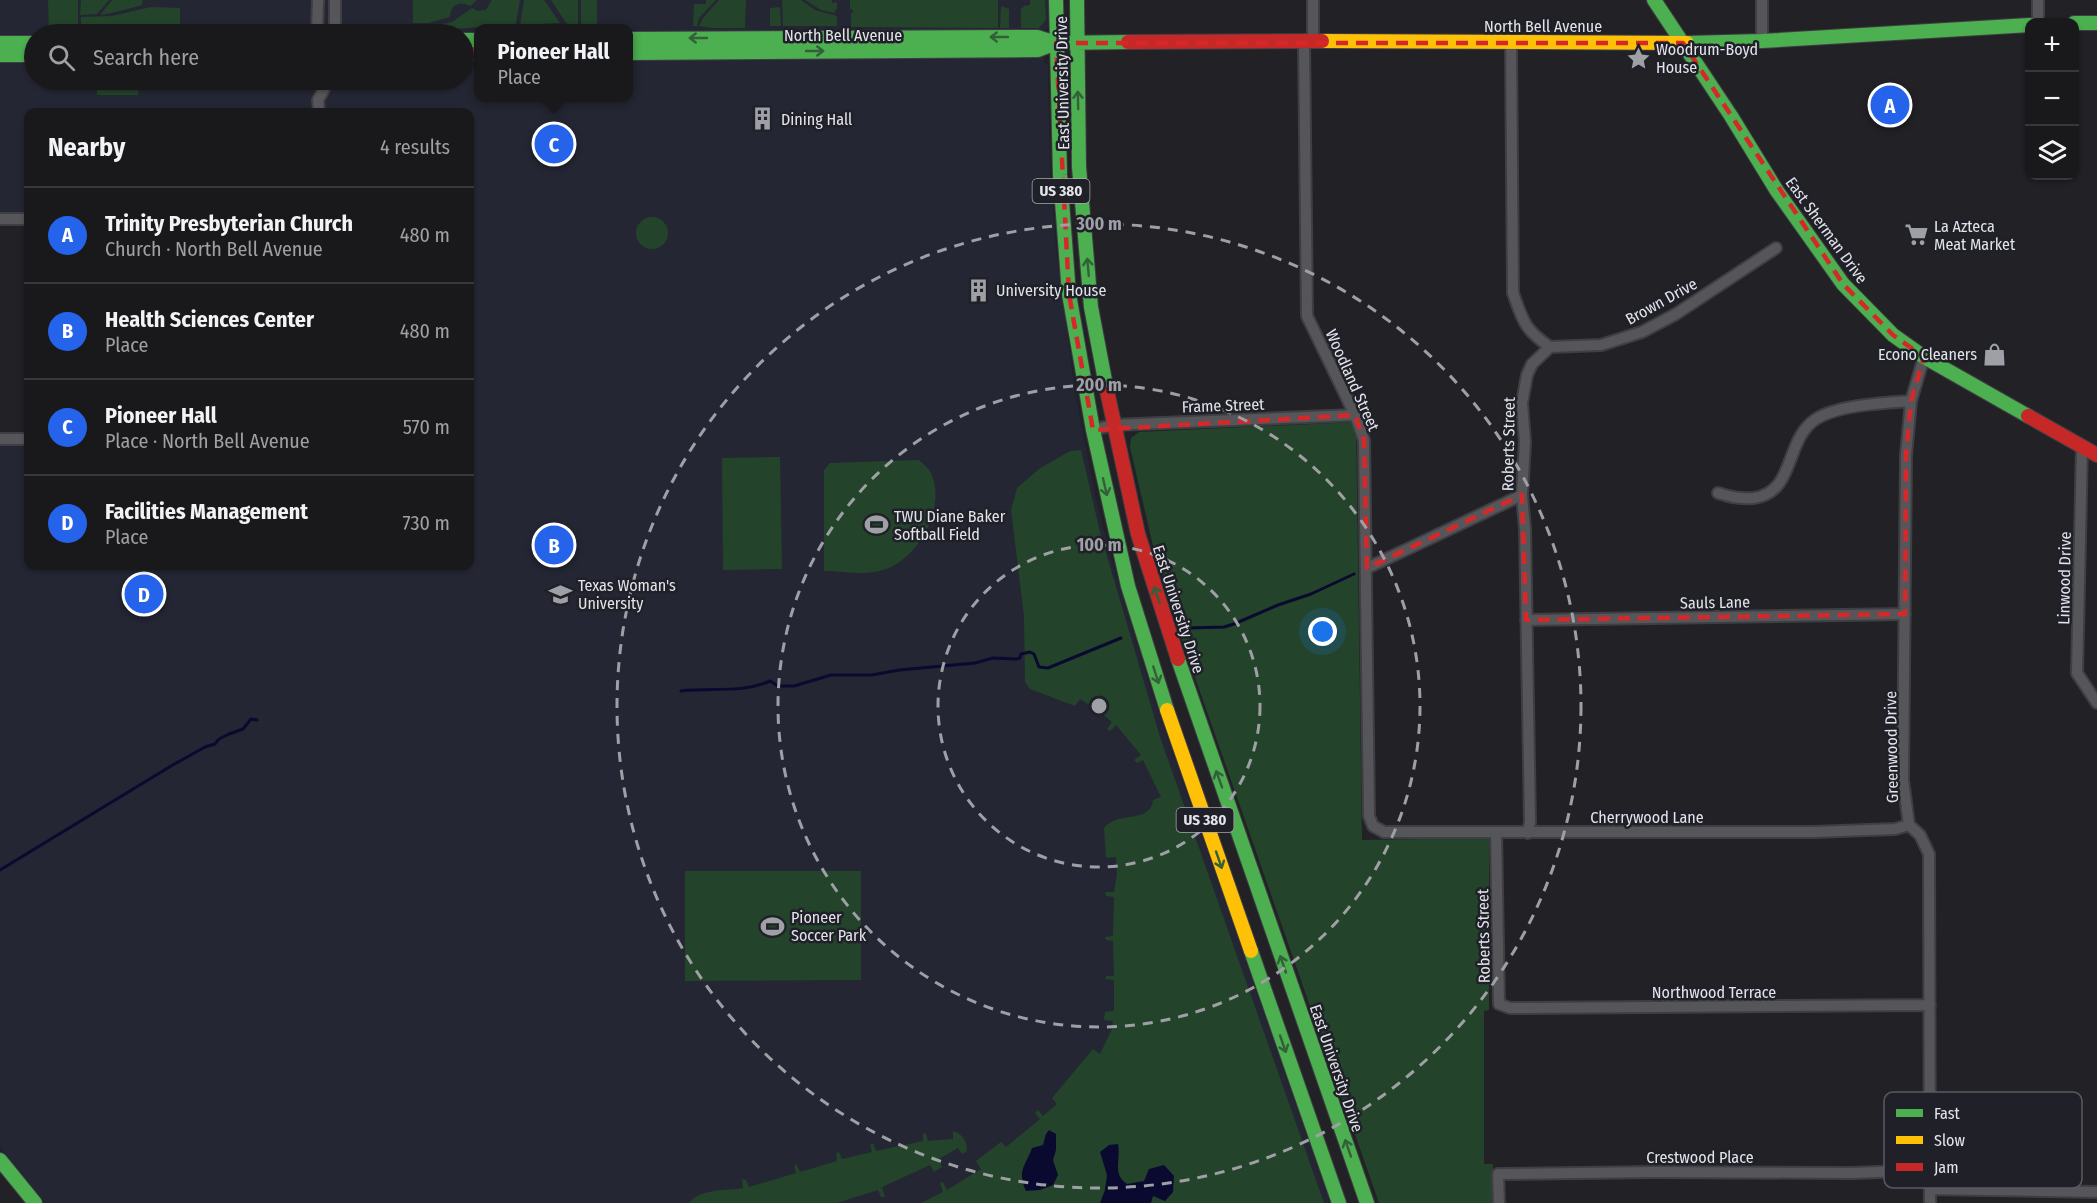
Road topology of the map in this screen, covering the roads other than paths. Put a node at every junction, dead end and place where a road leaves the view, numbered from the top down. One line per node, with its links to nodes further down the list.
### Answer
1 (318, 0): 12 (street)
2 (335, 0): 13 (street)
3 (1056, 0): 21 (main road, East University Drive / US 380)
4 (1077, 0): 22 (main road, East University Drive / US 380)
5 (1313, 0): 16 (street, Woodland Street)
6 (1654, 0): 23 (main road, East Sherman Drive)
7 (1762, 0): 17 (street)
8 (2038, 0): 9 (street)
9 (2038, 18)
10 (2079, 23): 11 (main road)
11 (2097, 23)
12 (317, 24)
13 (335, 24)
14 (2025, 25): 17 (main road, North Bell Avenue)
15 (633, 39): 21 (main road, North Bell Avenue, one-way to 15)
16 (1309, 41): 18 (main road, North Bell Avenue); 22 (main road, North Bell Avenue); 35 (street, Woodland Street)
17 (1762, 41): 23 (main road, North Bell Avenue)
18 (1511, 42): 23 (main road, North Bell Avenue); 32 (street)
19 (0, 43): 20 (main road)
20 (24, 43)
21 (1056, 43): 22 (main road, North Bell Avenue); 24 (main road, North Bell Avenue, one-way to 21); 37 (main road, East University Drive / US 380)
22 (1078, 43): 36 (main road, East University Drive / US 380, one-way to 22)
23 (1683, 43): 33 (main road, East Sherman Drive)
24 (633, 53)
25 (0, 55): 26 (main road)
26 (24, 55)
27 (321, 90): 28 (street)
28 (319, 108)
29 (0, 219): 30 (street)
30 (24, 219)
31 (1776, 248): 32 (street, Brown Drive)
32 (1550, 347): 43 (street, Roberts Street)
33 (1924, 357): 34 (street, Greenwood Drive); 40 (main road, East Sherman Drive)
34 (1911, 401): 42 (street); 45 (street, Greenwood Drive)
35 (1355, 415): 36 (street, Frame Street); 44 (street, Woodland Street)
36 (1113, 425): 37 (street, Frame Street); 61 (main road, East University Drive / US 380, one-way to 36)
37 (1093, 430): 60 (main road, East University Drive / US 380, one-way to 60)
38 (24, 438): 39 (street)
39 (0, 439)
40 (2082, 447): 41 (main road, East Sherman Drive); 47 (street, Linwood Drive)
41 (2097, 455)
42 (1718, 493)
43 (1522, 495): 44 (street); 46 (street, Roberts Street)
44 (1366, 568): 49 (street, Woodland Street)
45 (1905, 614): 46 (street, Sauls Lane); 48 (street, Greenwood Drive)
46 (1526, 620): 51 (street, Roberts Street)
47 (2097, 703)
48 (1909, 825): 51 (street, Cherrywood Lane); 53 (street, Greenwood Drive)
49 (1384, 832): 50 (street, Cherrywood Lane)
50 (1496, 832): 51 (street, Cherrywood Lane); 52 (street, Roberts Street)
51 (1528, 833)
52 (1499, 1004): 53 (street, Northwood Terrace)
53 (1930, 1005): 54 (street, Greenwood Drive)
54 (1929, 1092)
55 (0, 1160): 59 (main road)
56 (1884, 1172): 62 (street, Crestwood Place)
57 (1930, 1189): 58 (street); 63 (street, Greenwood Drive)
58 (2097, 1192)
59 (34, 1203)
60 (1339, 1203)
61 (1367, 1203)
62 (1499, 1203)
63 (1930, 1203)

